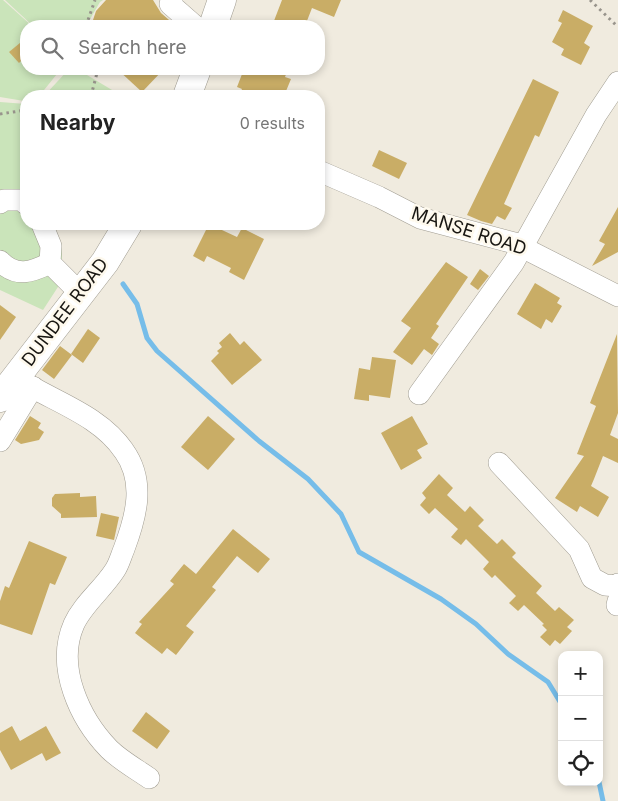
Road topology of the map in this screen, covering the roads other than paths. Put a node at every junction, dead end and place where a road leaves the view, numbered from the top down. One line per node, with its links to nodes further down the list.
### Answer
1 (222, 0): 4 (main road)
2 (170, 1): 3 (street)
3 (189, 20)
4 (215, 20)
5 (195, 75): 7 (main road)
6 (618, 82): 13 (street)
7 (189, 90)
8 (325, 174): 13 (street, MANSE ROAD)
9 (20, 197): 10 (street)
10 (0, 203)
11 (44, 230): 15 (street)
12 (124, 230): 16 (main road, DUNDEE ROAD)
13 (522, 246): 17 (street, MANSE ROAD); 19 (street)
14 (0, 261): 15 (street)
15 (50, 263): 16 (street)
16 (81, 294): 18 (main road, DUNDEE ROAD)
17 (618, 296)
18 (16, 387): 20 (street); 23 (street)
19 (419, 394)
20 (0, 441)
21 (498, 463): 22 (street)
22 (618, 597)
23 (149, 778)

